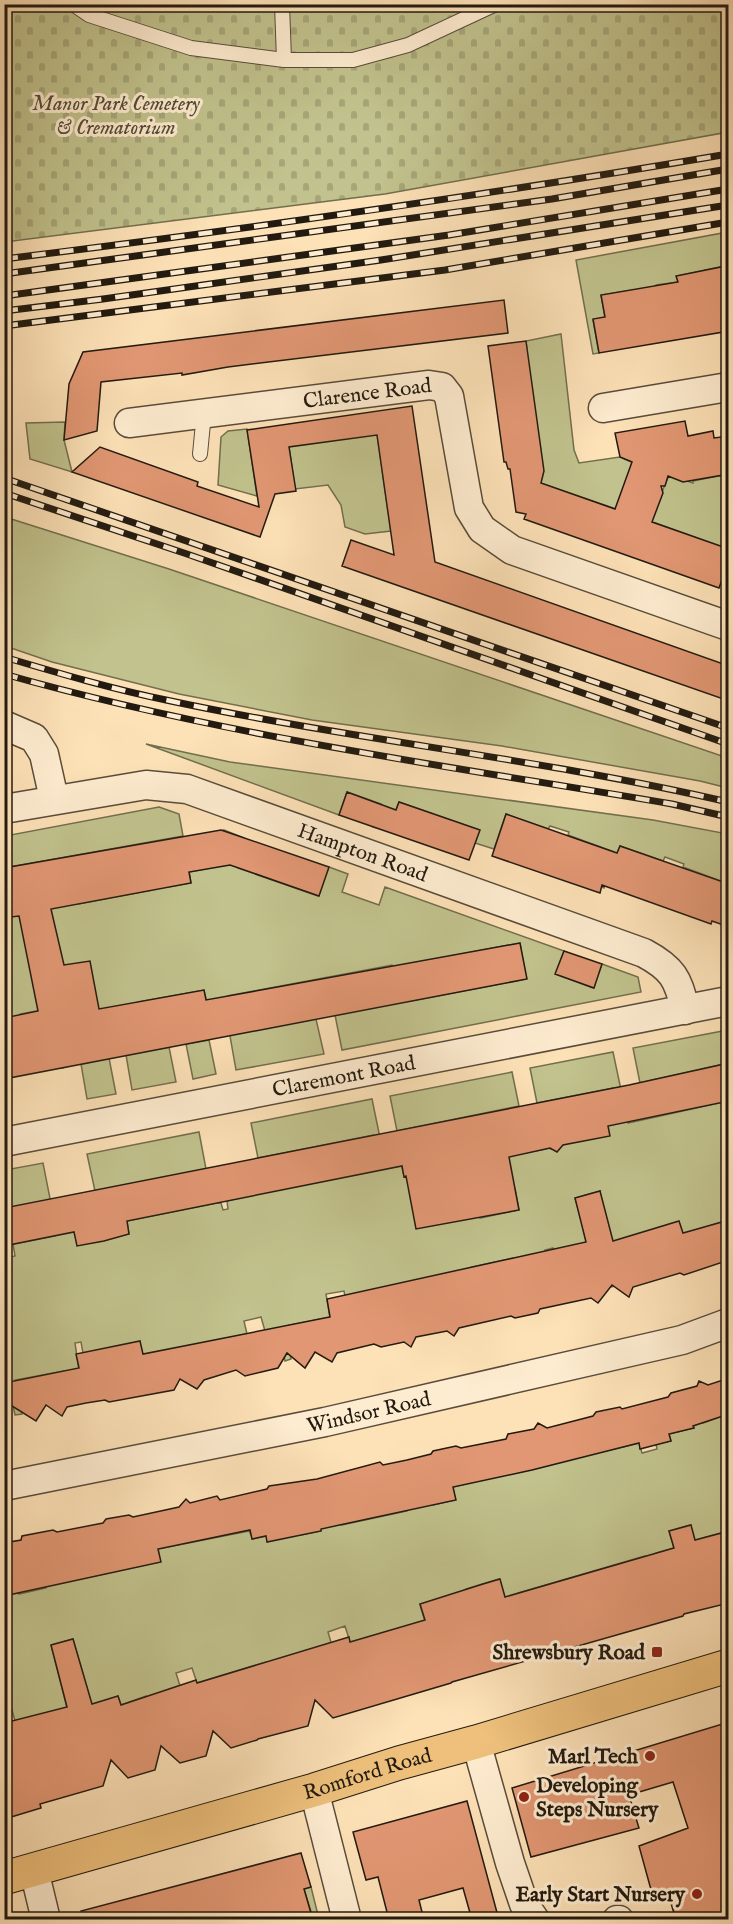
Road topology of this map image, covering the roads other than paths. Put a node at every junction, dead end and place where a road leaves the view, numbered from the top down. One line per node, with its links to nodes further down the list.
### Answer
1 (73, 4): 4 (lane)
2 (282, 4): 4 (lane)
3 (496, 4): 4 (lane)
4 (284, 60)
5 (729, 387): 6 (street)
6 (603, 408)
7 (204, 413): 8 (street, Clarence Road); 9 (lane); 10 (street, Clarence Road)
8 (129, 423)
9 (200, 454)
10 (729, 626)
11 (4, 725): 12 (street)
12 (54, 800): 13 (street, Hampton Road); 15 (street, Hampton Road)
13 (4, 809)
14 (729, 1001): 15 (street)
15 (685, 1010): 16 (street, Claremont Road)
16 (4, 1142)
17 (729, 1323): 18 (street, Windsor Road)
18 (4, 1486)
19 (729, 1666): 20 (main road, Romford Road)
20 (476, 1742): 21 (main road, Romford Road); 25 (street)
21 (314, 1790): 22 (main road, Romford Road); 24 (street)
22 (19, 1874): 23 (street)
23 (46, 1920)
24 (347, 1920)
25 (535, 1920)

